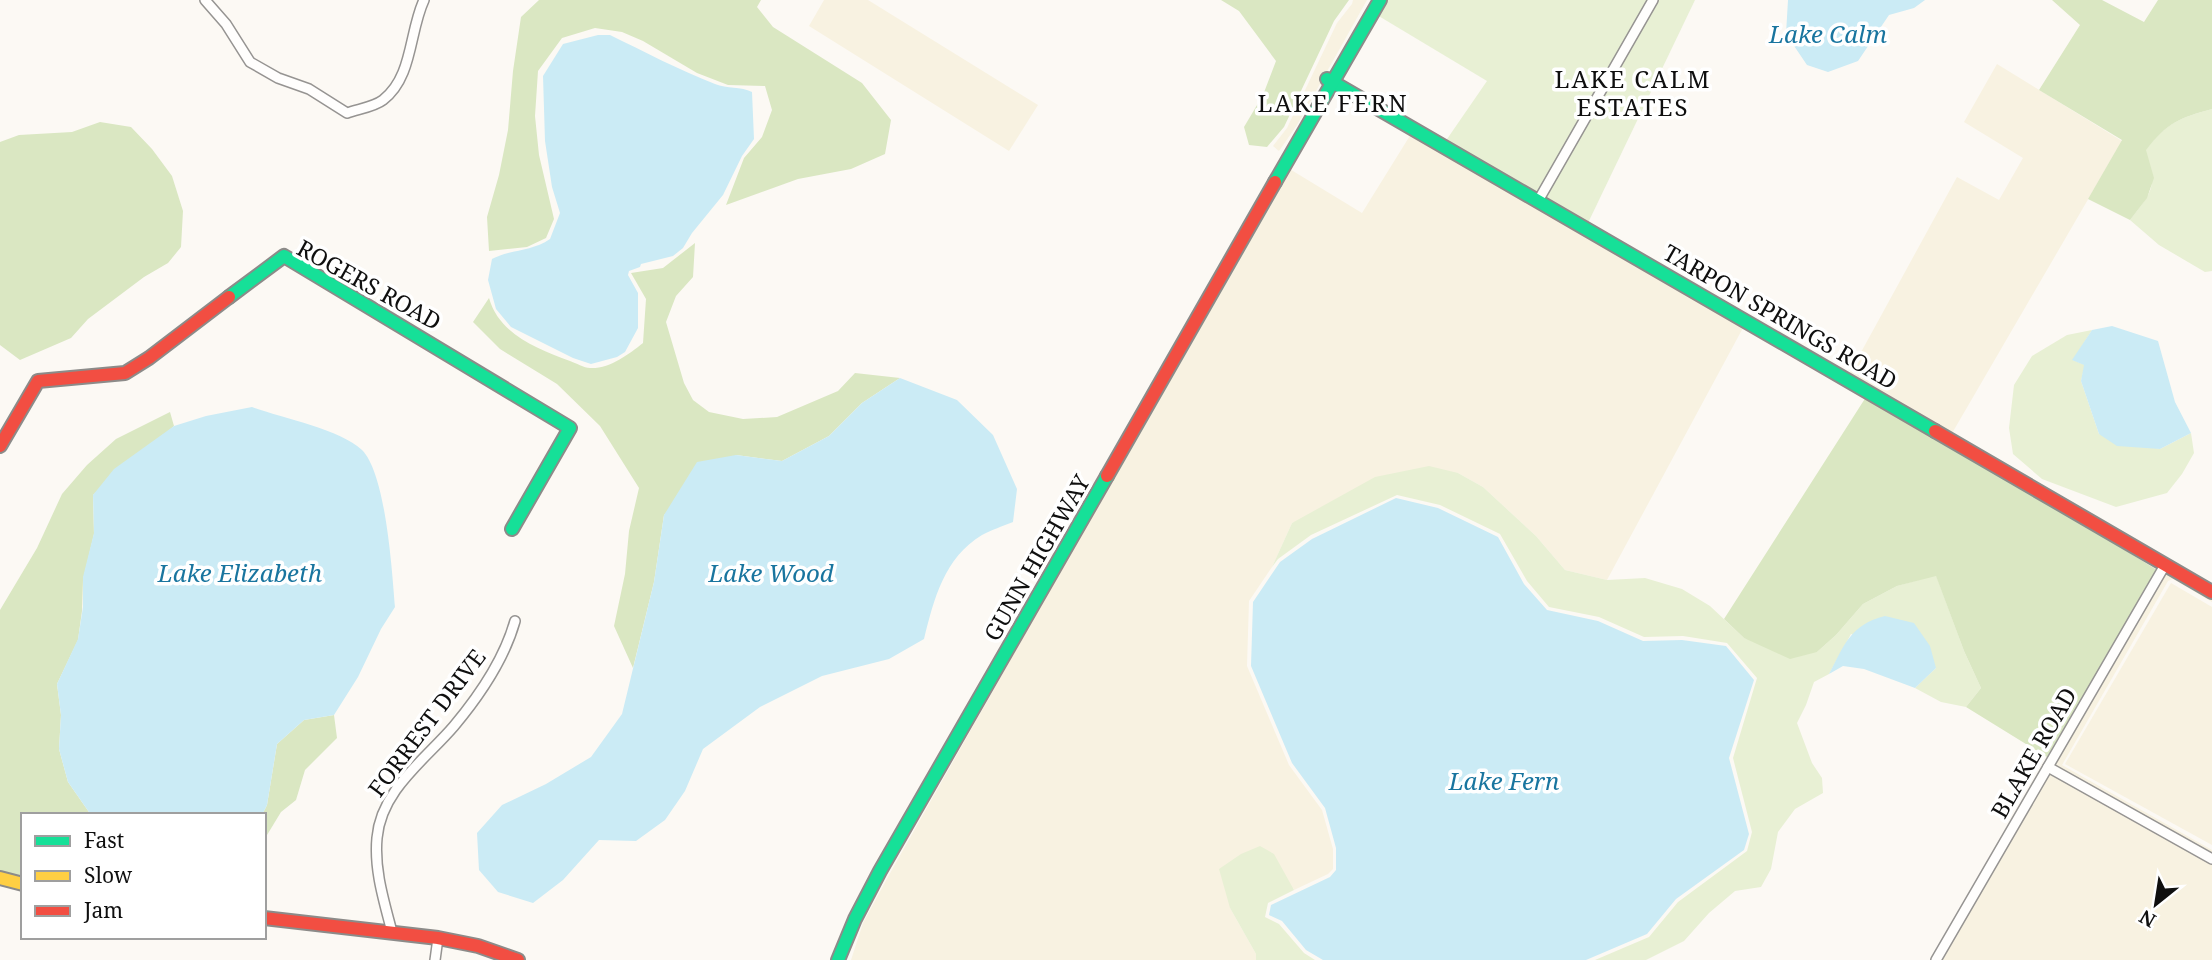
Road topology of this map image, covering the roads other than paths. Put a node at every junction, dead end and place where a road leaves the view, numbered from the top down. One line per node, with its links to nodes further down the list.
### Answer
1 (205, 0): 2 (street)
2 (424, 0)
3 (1371, 0): 6 (main road, GUNN HIGHWAY)
4 (1380, 0): 6 (main road, GUNN HIGHWAY)
5 (1653, 0): 7 (street)
6 (1330, 81): 7 (main road, TARPON SPRINGS ROAD); 22 (main road, GUNN HIGHWAY)
7 (1538, 201): 10 (main road, TARPON SPRINGS ROAD)
8 (0, 446): 9 (main road, ROGERS ROAD)
9 (512, 529)
10 (2165, 565): 11 (main road, TARPON SPRINGS ROAD); 13 (street, BLAKE ROAD)
11 (2212, 592)
12 (515, 621): 18 (street, FORREST DRIVE)
13 (2048, 767): 14 (street); 23 (street, BLAKE ROAD)
14 (2212, 859)
15 (0, 878): 16 (main road)
16 (21, 883)
17 (266, 918): 18 (main road)
18 (392, 932): 19 (main road)
19 (438, 938): 20 (street); 21 (main road)
20 (435, 960)
21 (517, 960)
22 (838, 960)
23 (1936, 960)

